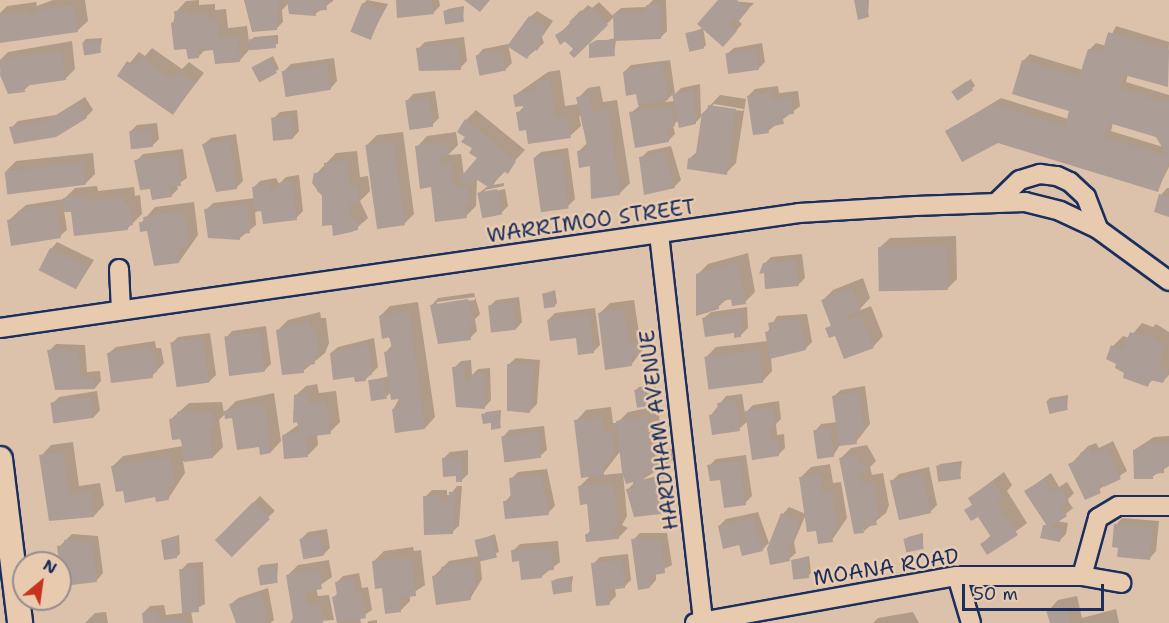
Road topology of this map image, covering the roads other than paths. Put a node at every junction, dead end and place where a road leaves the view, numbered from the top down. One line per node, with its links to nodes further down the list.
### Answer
1 (996, 203): 2 (street, WARRIMOO STREET); 2 (street); 3 (street, WARRIMOO STREET)
2 (1098, 229): 5 (street, WARRIMOO STREET)
3 (659, 234): 6 (street, WARRIMOO STREET); 13 (street, HARDHAM AVENUE)
4 (118, 269): 6 (street)
5 (1169, 281)
6 (122, 310): 7 (street, WARRIMOO STREET)
7 (0, 328)
8 (0, 467): 14 (main road)
9 (1169, 506): 11 (street)
10 (957, 576): 11 (street, MOANA ROAD); 13 (street, MOANA ROAD); 15 (street)
11 (1082, 576): 12 (street, MOANA ROAD)
12 (1121, 583)
13 (699, 622)
14 (20, 623)
15 (971, 623)

